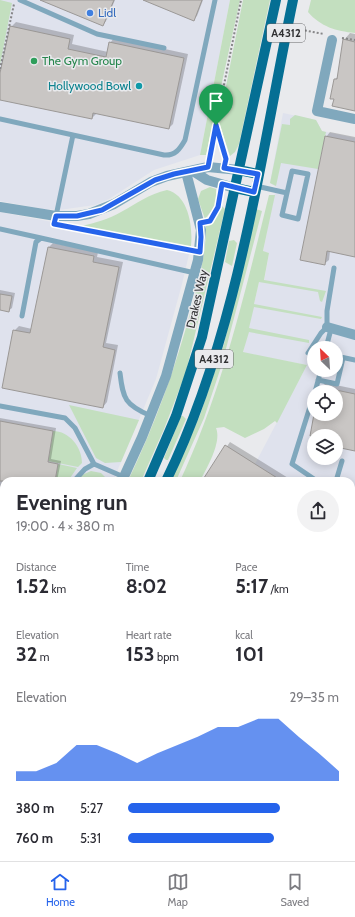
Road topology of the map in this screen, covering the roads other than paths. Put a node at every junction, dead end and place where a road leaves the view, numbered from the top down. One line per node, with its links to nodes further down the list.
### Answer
1 (20, 0): 6 (lane)
2 (215, 0): 9 (lane)
3 (276, 0): 10 (main road, Drakes Way / A4312)
4 (293, 0): 12 (main road, A4312)
5 (332, 40): 8 (street)
6 (164, 48)
7 (0, 119): 9 (lane)
8 (355, 119)
9 (73, 135): 17 (lane)
10 (239, 170): 11 (street); 12 (main road); 13 (main road, Drakes Way / A4312)
11 (190, 171): 13 (street); 17 (street); 21 (street, Drakes Way)
12 (258, 174): 14 (main road, A4312)
13 (235, 188): 14 (main road); 42 (main road, Drakes Way / A4312)
14 (255, 189): 15 (lane); 43 (main road, A4312)
15 (287, 193): 15 (lane)
16 (0, 207): 17 (street)
17 (56, 216)
18 (0, 229): 19 (lane)
19 (41, 238): 21 (lane); 22 (lane)
20 (334, 268): 23 (lane)
21 (195, 273): 35 (street, Drakes Way)
22 (22, 316)
23 (329, 328): 24 (street); 25 (lane); 26 (lane)
24 (355, 335)
25 (316, 341)
26 (327, 341)
27 (343, 358): 28 (lane)
28 (355, 360)
29 (120, 372): 35 (lane)
30 (319, 377): 32 (lane)
31 (339, 377): 32 (lane)
32 (318, 380): 33 (lane)
33 (316, 385)
34 (0, 406): 37 (lane)
35 (151, 416): 41 (street, Drakes Way)
36 (307, 416): 44 (lane)
37 (94, 464): 39 (lane); 40 (lane)
38 (341, 465): 45 (lane)
39 (77, 477)
40 (119, 477)
41 (124, 477)
42 (150, 477)
43 (168, 477)
44 (311, 477)
45 (337, 477)

